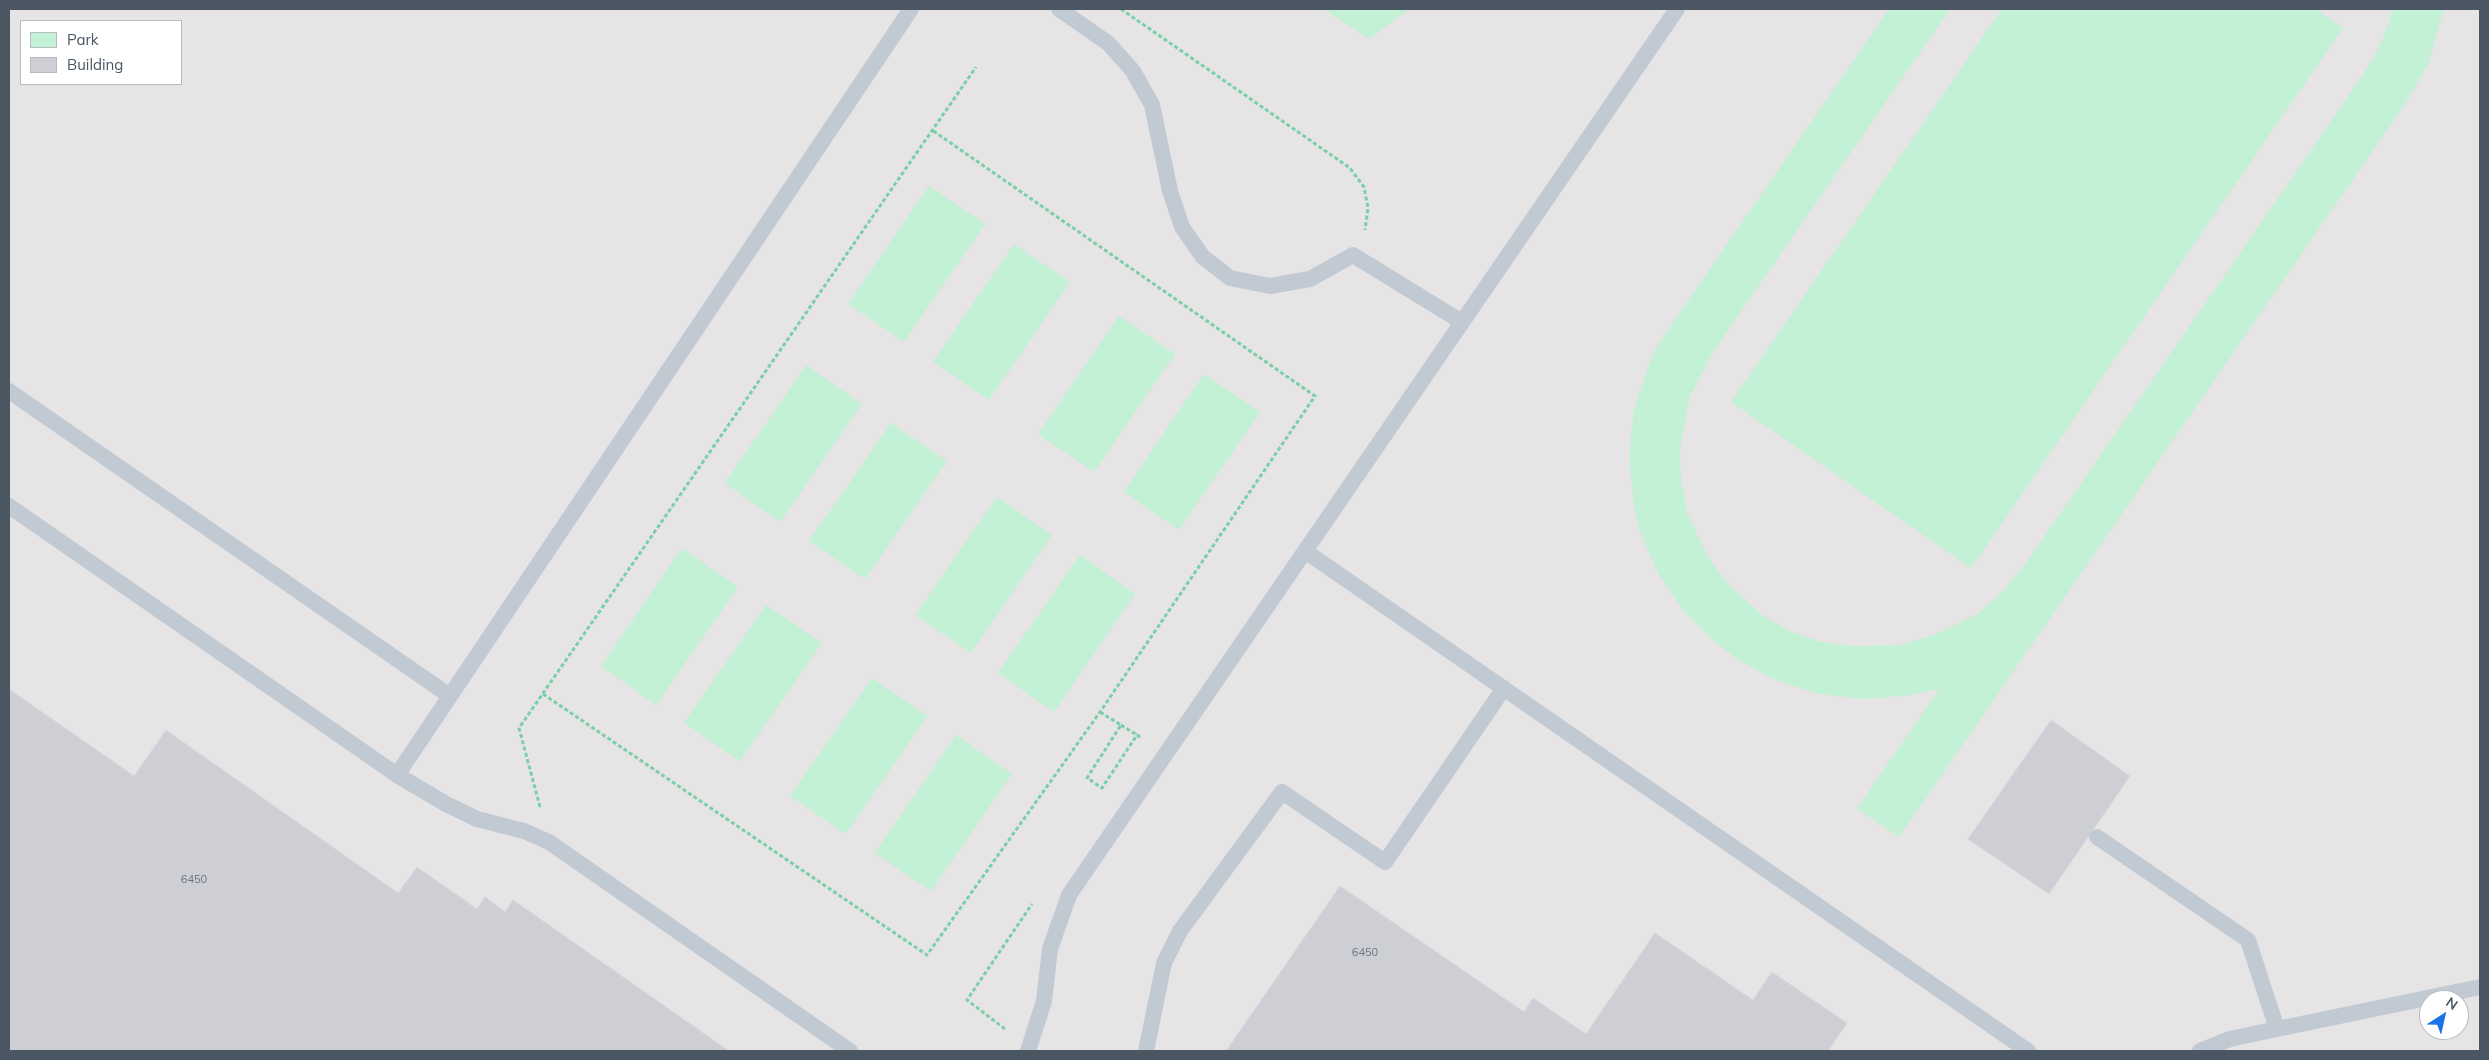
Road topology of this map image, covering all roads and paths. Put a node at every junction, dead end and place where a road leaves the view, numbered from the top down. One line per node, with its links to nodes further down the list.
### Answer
1 (911, 9): 14 (lane)
2 (1059, 9): 7 (lane)
3 (1121, 9): 7 (path)
4 (1677, 9): 8 (lane)
5 (976, 67): 6 (path)
6 (932, 130): 13 (path); 13 (path)
7 (1353, 255): 8 (lane)
8 (1462, 322): 11 (lane)
9 (9, 391): 14 (lane)
10 (9, 506): 17 (lane)
11 (1305, 551): 12 (lane); 23 (lane)
12 (1504, 688): 24 (lane); 25 (lane)
13 (543, 694): 19 (path)
14 (450, 696): 17 (lane)
15 (1121, 725): 16 (path)
16 (1137, 735)
17 (397, 774): 19 (lane)
18 (2097, 837): 21 (lane)
19 (549, 842): 22 (lane)
20 (2480, 987): 21 (lane)
21 (2277, 1029): 26 (lane)
22 (850, 1051)
23 (1028, 1051)
24 (1146, 1051)
25 (2028, 1051)
26 (2200, 1051)

